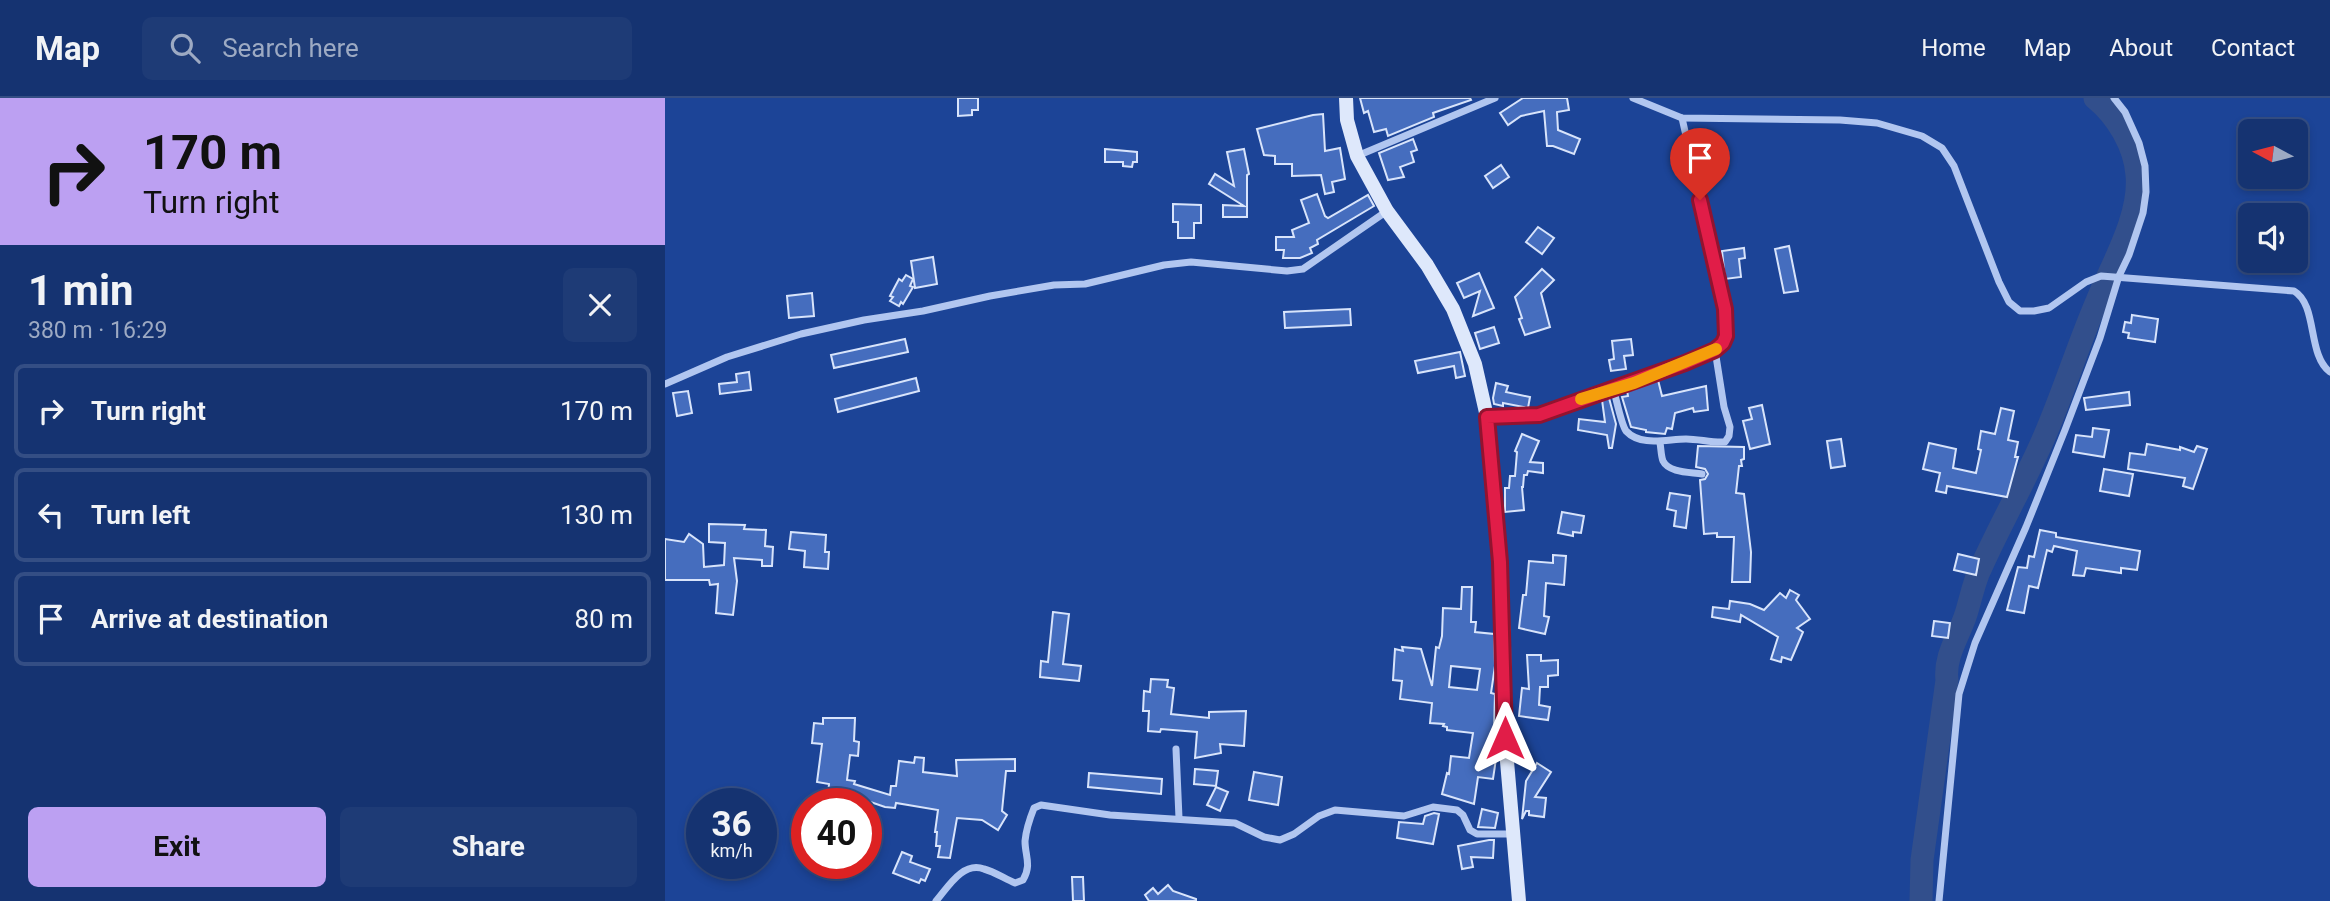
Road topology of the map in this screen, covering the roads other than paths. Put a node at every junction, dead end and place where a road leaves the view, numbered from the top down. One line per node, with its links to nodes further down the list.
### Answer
1 (1346, 98): 6 (street)
2 (1495, 98): 6 (street)
3 (1633, 98): 5 (street)
4 (2114, 98): 8 (street)
5 (1682, 118): 8 (street); 9 (street)
6 (1357, 156): 7 (street)
7 (1387, 211): 11 (street); 13 (street)
8 (2116, 276): 10 (street); 21 (street)
9 (1715, 350): 12 (street); 14 (street)
10 (2330, 372)
11 (665, 384)
12 (1613, 388): 13 (street); 14 (street)
13 (1487, 417): 18 (street)
14 (1660, 443): 15 (street)
15 (1702, 474)
16 (1176, 749): 17 (street)
17 (1179, 818): 18 (street); 19 (street)
18 (1512, 834): 20 (street)
19 (936, 901)
20 (1519, 901)
21 (1939, 901)

